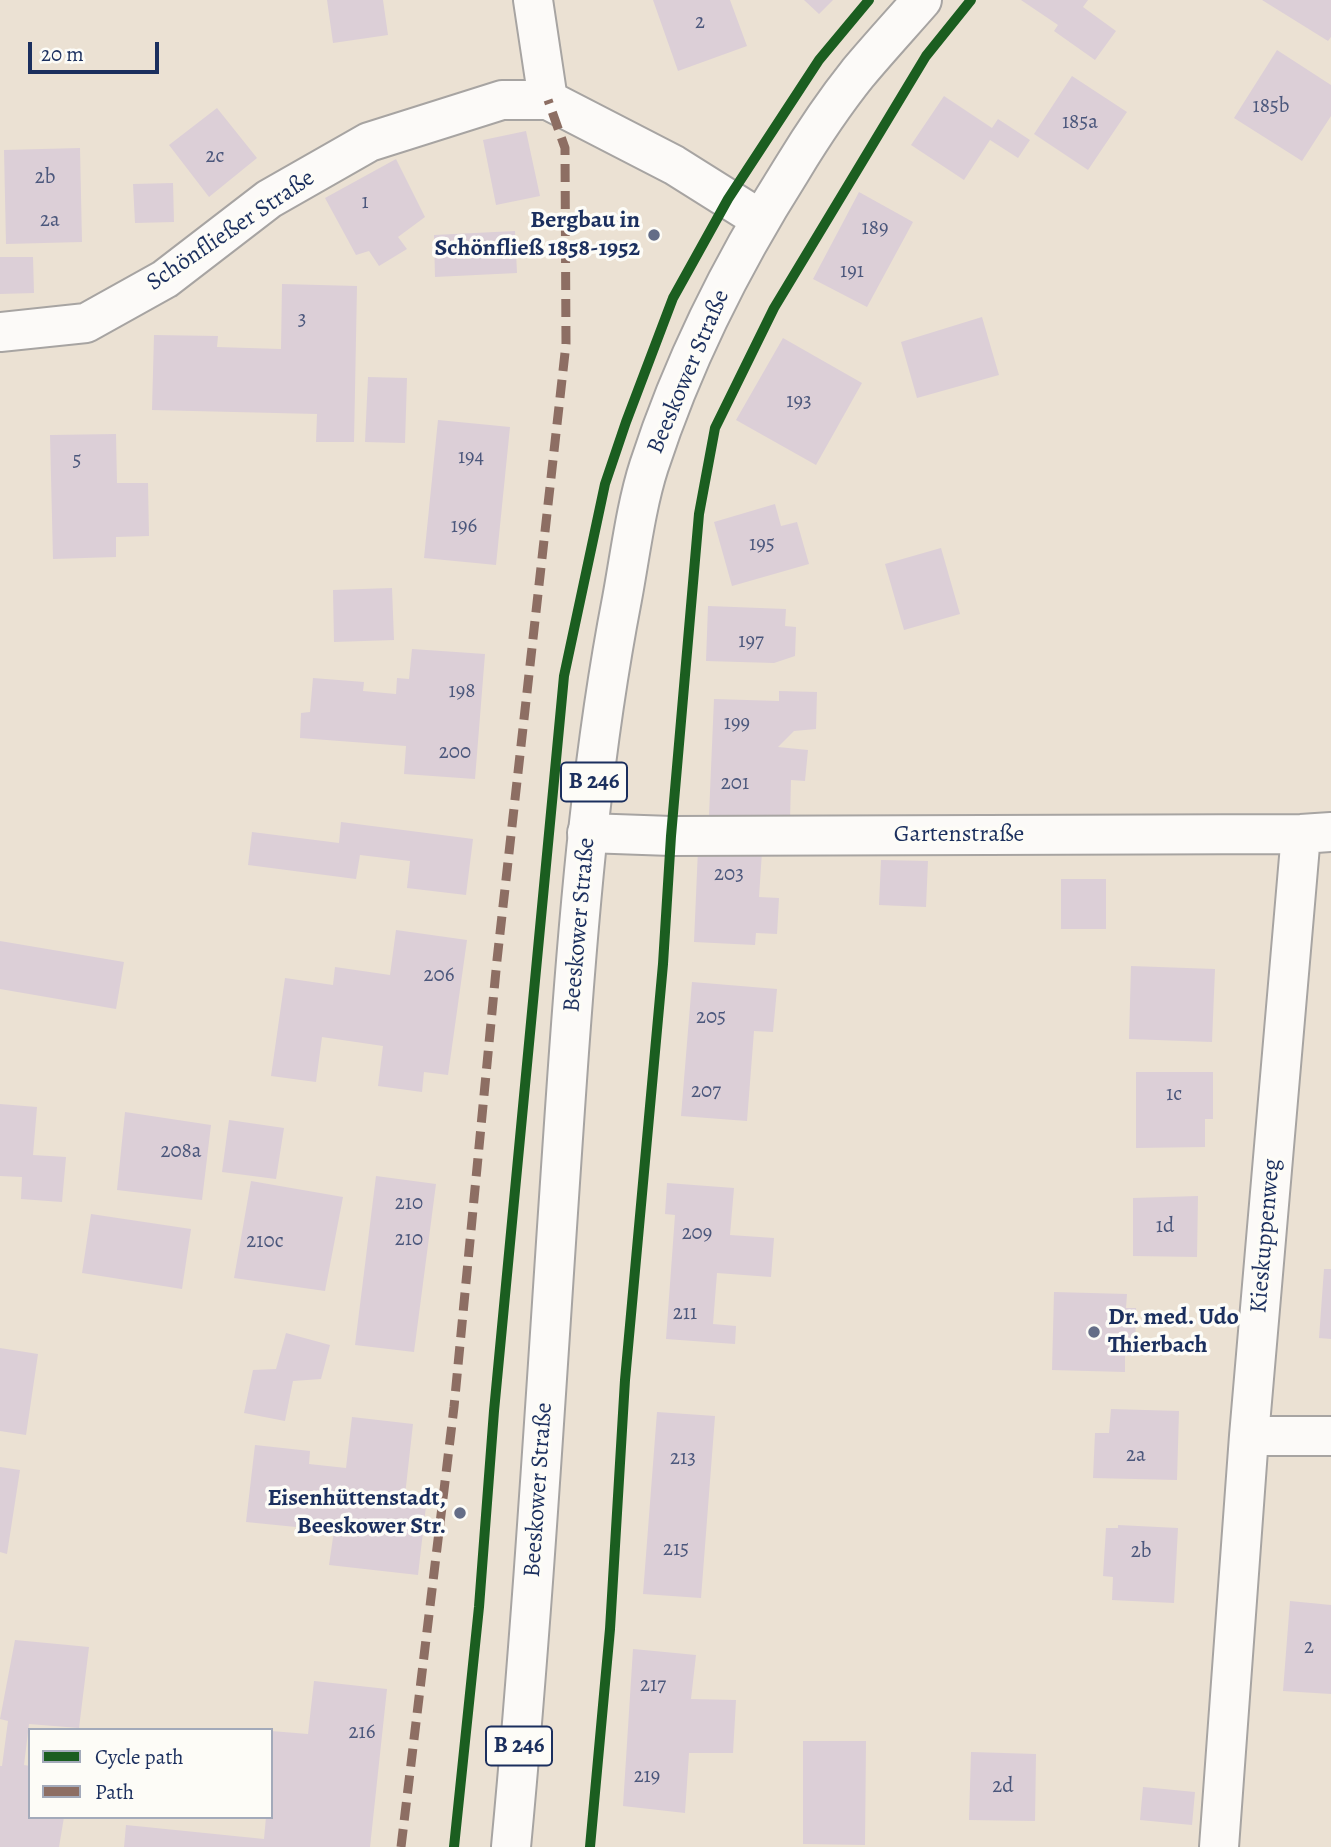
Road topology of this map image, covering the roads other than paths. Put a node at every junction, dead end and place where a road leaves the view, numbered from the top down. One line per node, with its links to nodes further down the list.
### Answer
1 (533, 0): 3 (street)
2 (922, 0): 4 (street, Beeskower Straße / B 246)
3 (548, 100): 4 (street, Schönfließer Straße); 5 (street, Schönfließer Straße)
4 (760, 219): 6 (street, Beeskower Straße / B 246)
5 (0, 332)
6 (587, 833): 7 (street, Gartenstraße); 10 (street, Beeskower Straße / B 246)
7 (1316, 833): 8 (street, Kieskuppenweg)
8 (1249, 1436): 9 (street); 11 (street, Kieskuppenweg)
9 (1331, 1436)
10 (511, 1847)
11 (1219, 1847)

